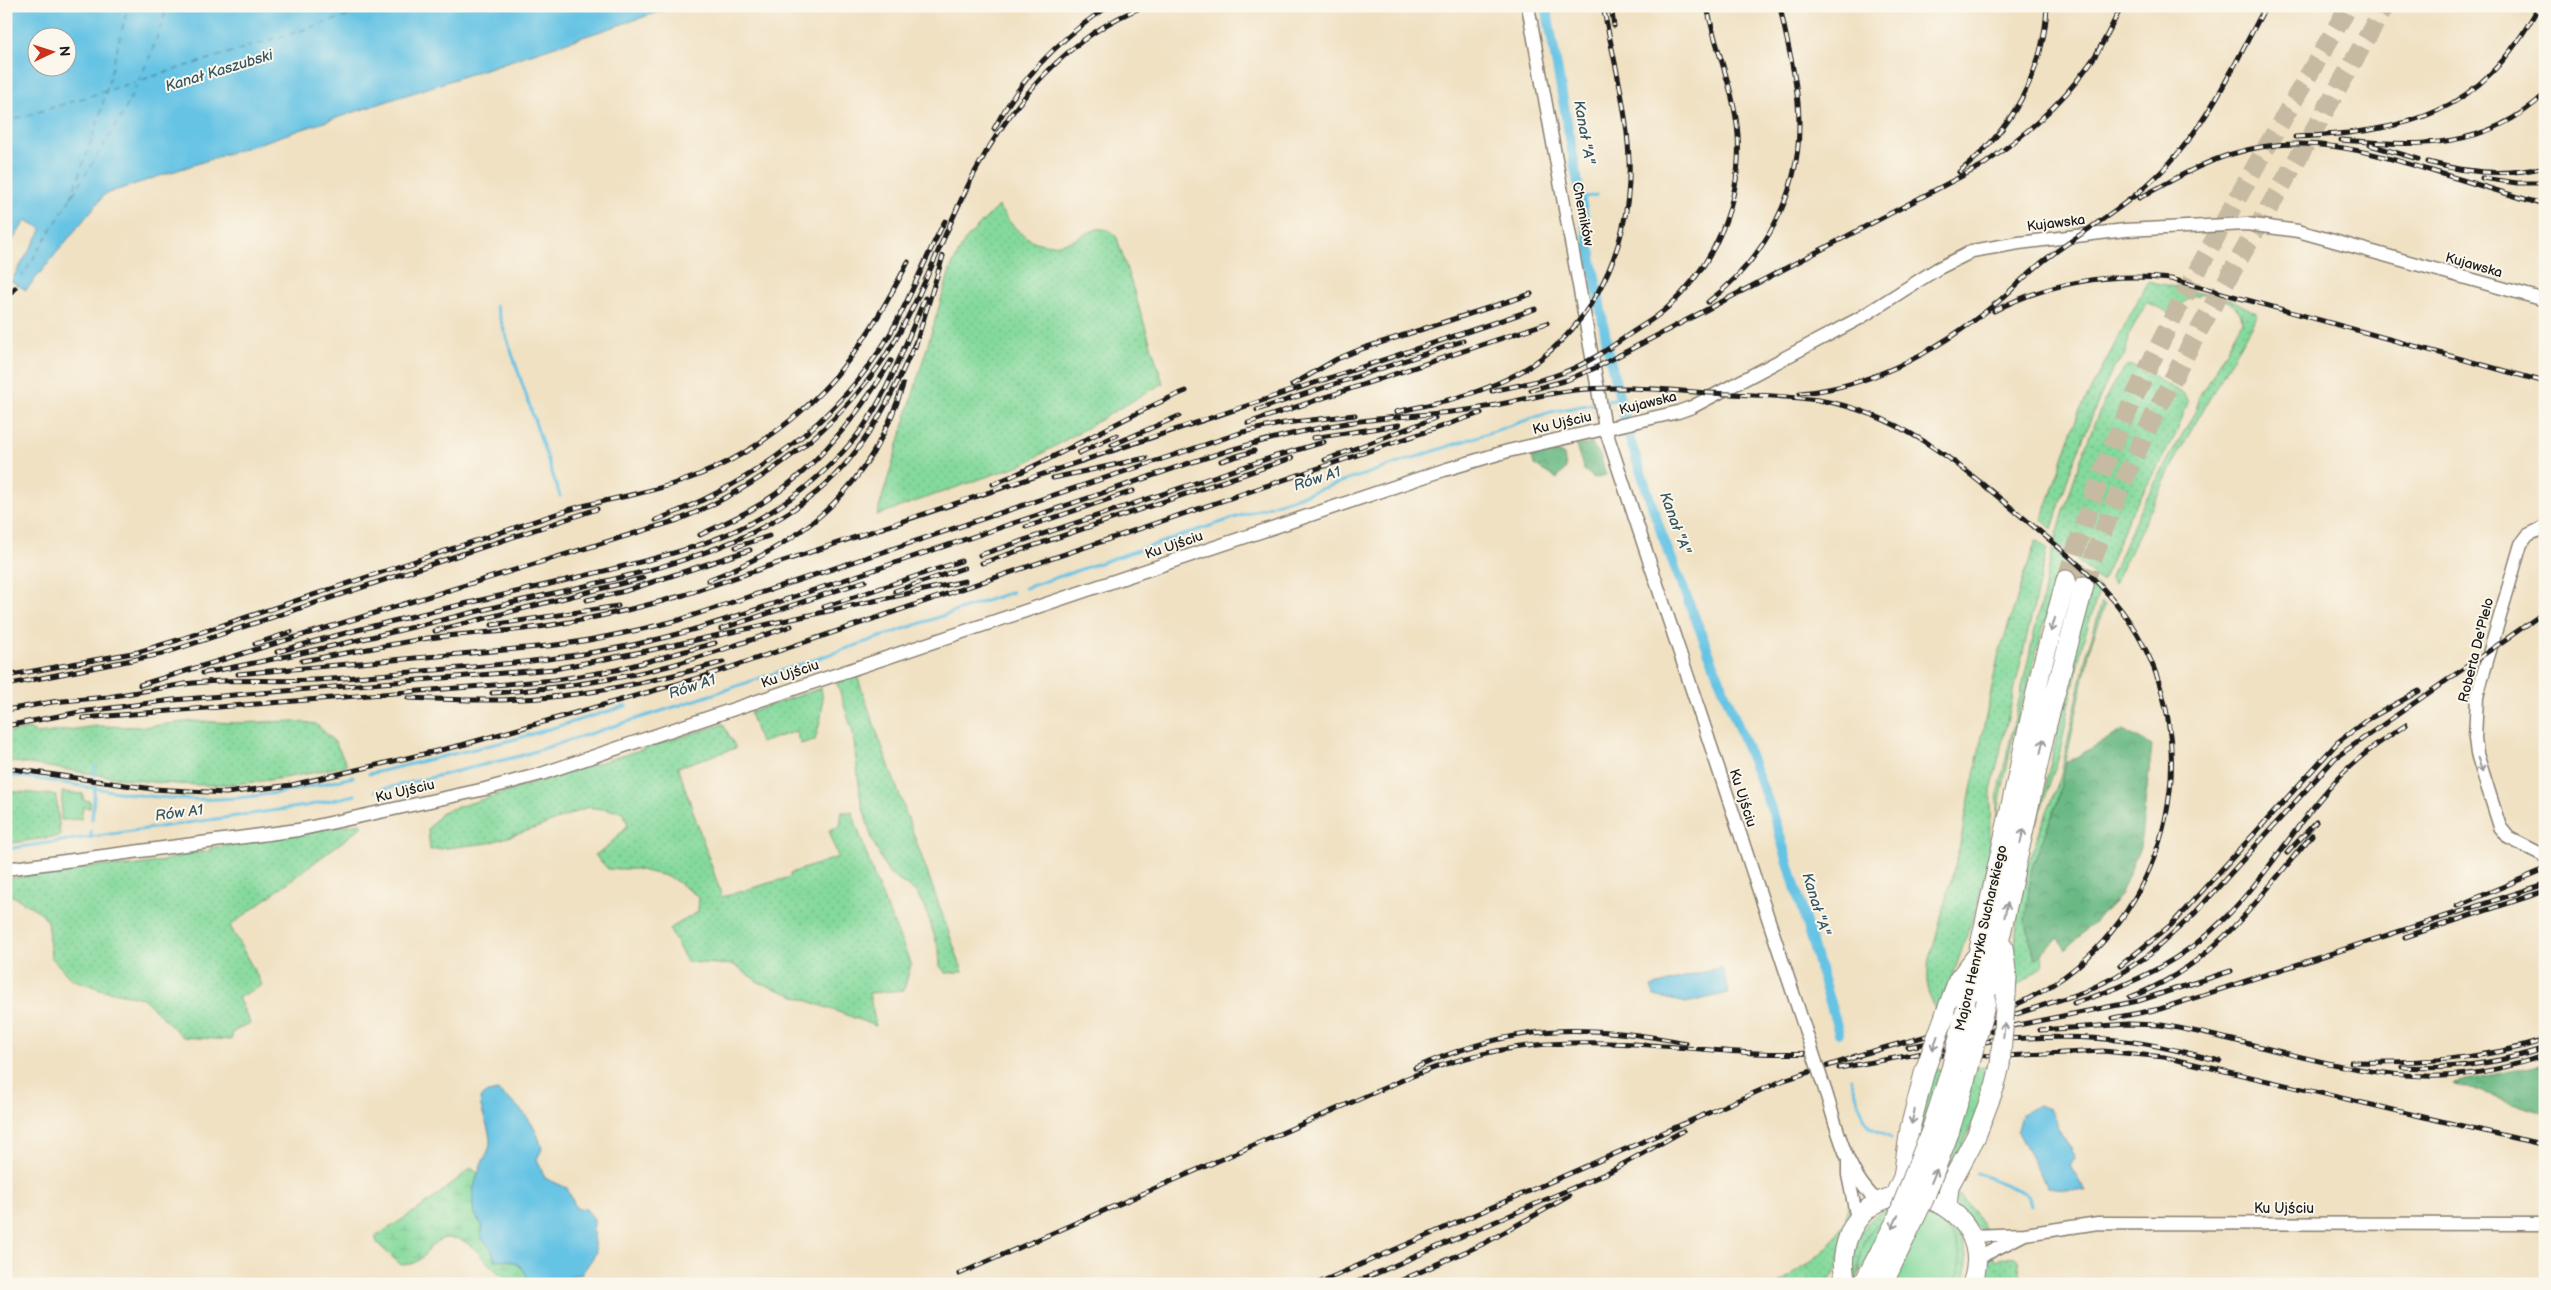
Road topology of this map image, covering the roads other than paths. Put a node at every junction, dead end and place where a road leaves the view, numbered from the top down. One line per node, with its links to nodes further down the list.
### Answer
1 (1528, 6): 3 (street, Chemików)
2 (2545, 300): 3 (street, Kujawska)
3 (1605, 428): 8 (street, Ku Ujściu); 13 (street, Ku Ujściu, bridge)
4 (2545, 527): 7 (street, Roberta De'Plelo, one-way to 7)
5 (2066, 580): 10 (highway, Majora Henryka Sucharskiego, one-way to 10)
6 (2084, 586): 9 (highway, Majora Henryka Sucharskiego, one-way to 6)
7 (2545, 856)
8 (6, 870)
9 (2001, 933): 11 (highway, Majora Henryka Sucharskiego, bridge); 15 (highway, one-way to 9, bridge)
10 (1979, 953): 11 (highway, Majora Henryka Sucharskiego, bridge); 14 (highway, one-way to 14, bridge)
11 (1960, 1068): 12 (highway, Majora Henryka Sucharskiego)
12 (1941, 1131): 22 (highway, Majora Henryka Sucharskiego, one-way to 22, bridge); 23 (highway, Majora Henryka Sucharskiego, one-way to 12, bridge)
13 (1848, 1160): 14 (street, Ku Ujściu); 16 (street, Ku Ujściu)
14 (1886, 1200): 15 (highway); 16 (highway)
15 (1947, 1207): 19 (highway)
16 (1858, 1219): 21 (highway)
17 (2545, 1224): 18 (street, Ku Ujściu)
18 (2025, 1234): 19 (street, Ku Ujściu); 20 (street, Ku Ujściu)
19 (1972, 1236): 20 (highway)
20 (1976, 1259): 24 (highway)
21 (1842, 1279)
22 (1863, 1284)
23 (1883, 1284)
24 (1972, 1284)

